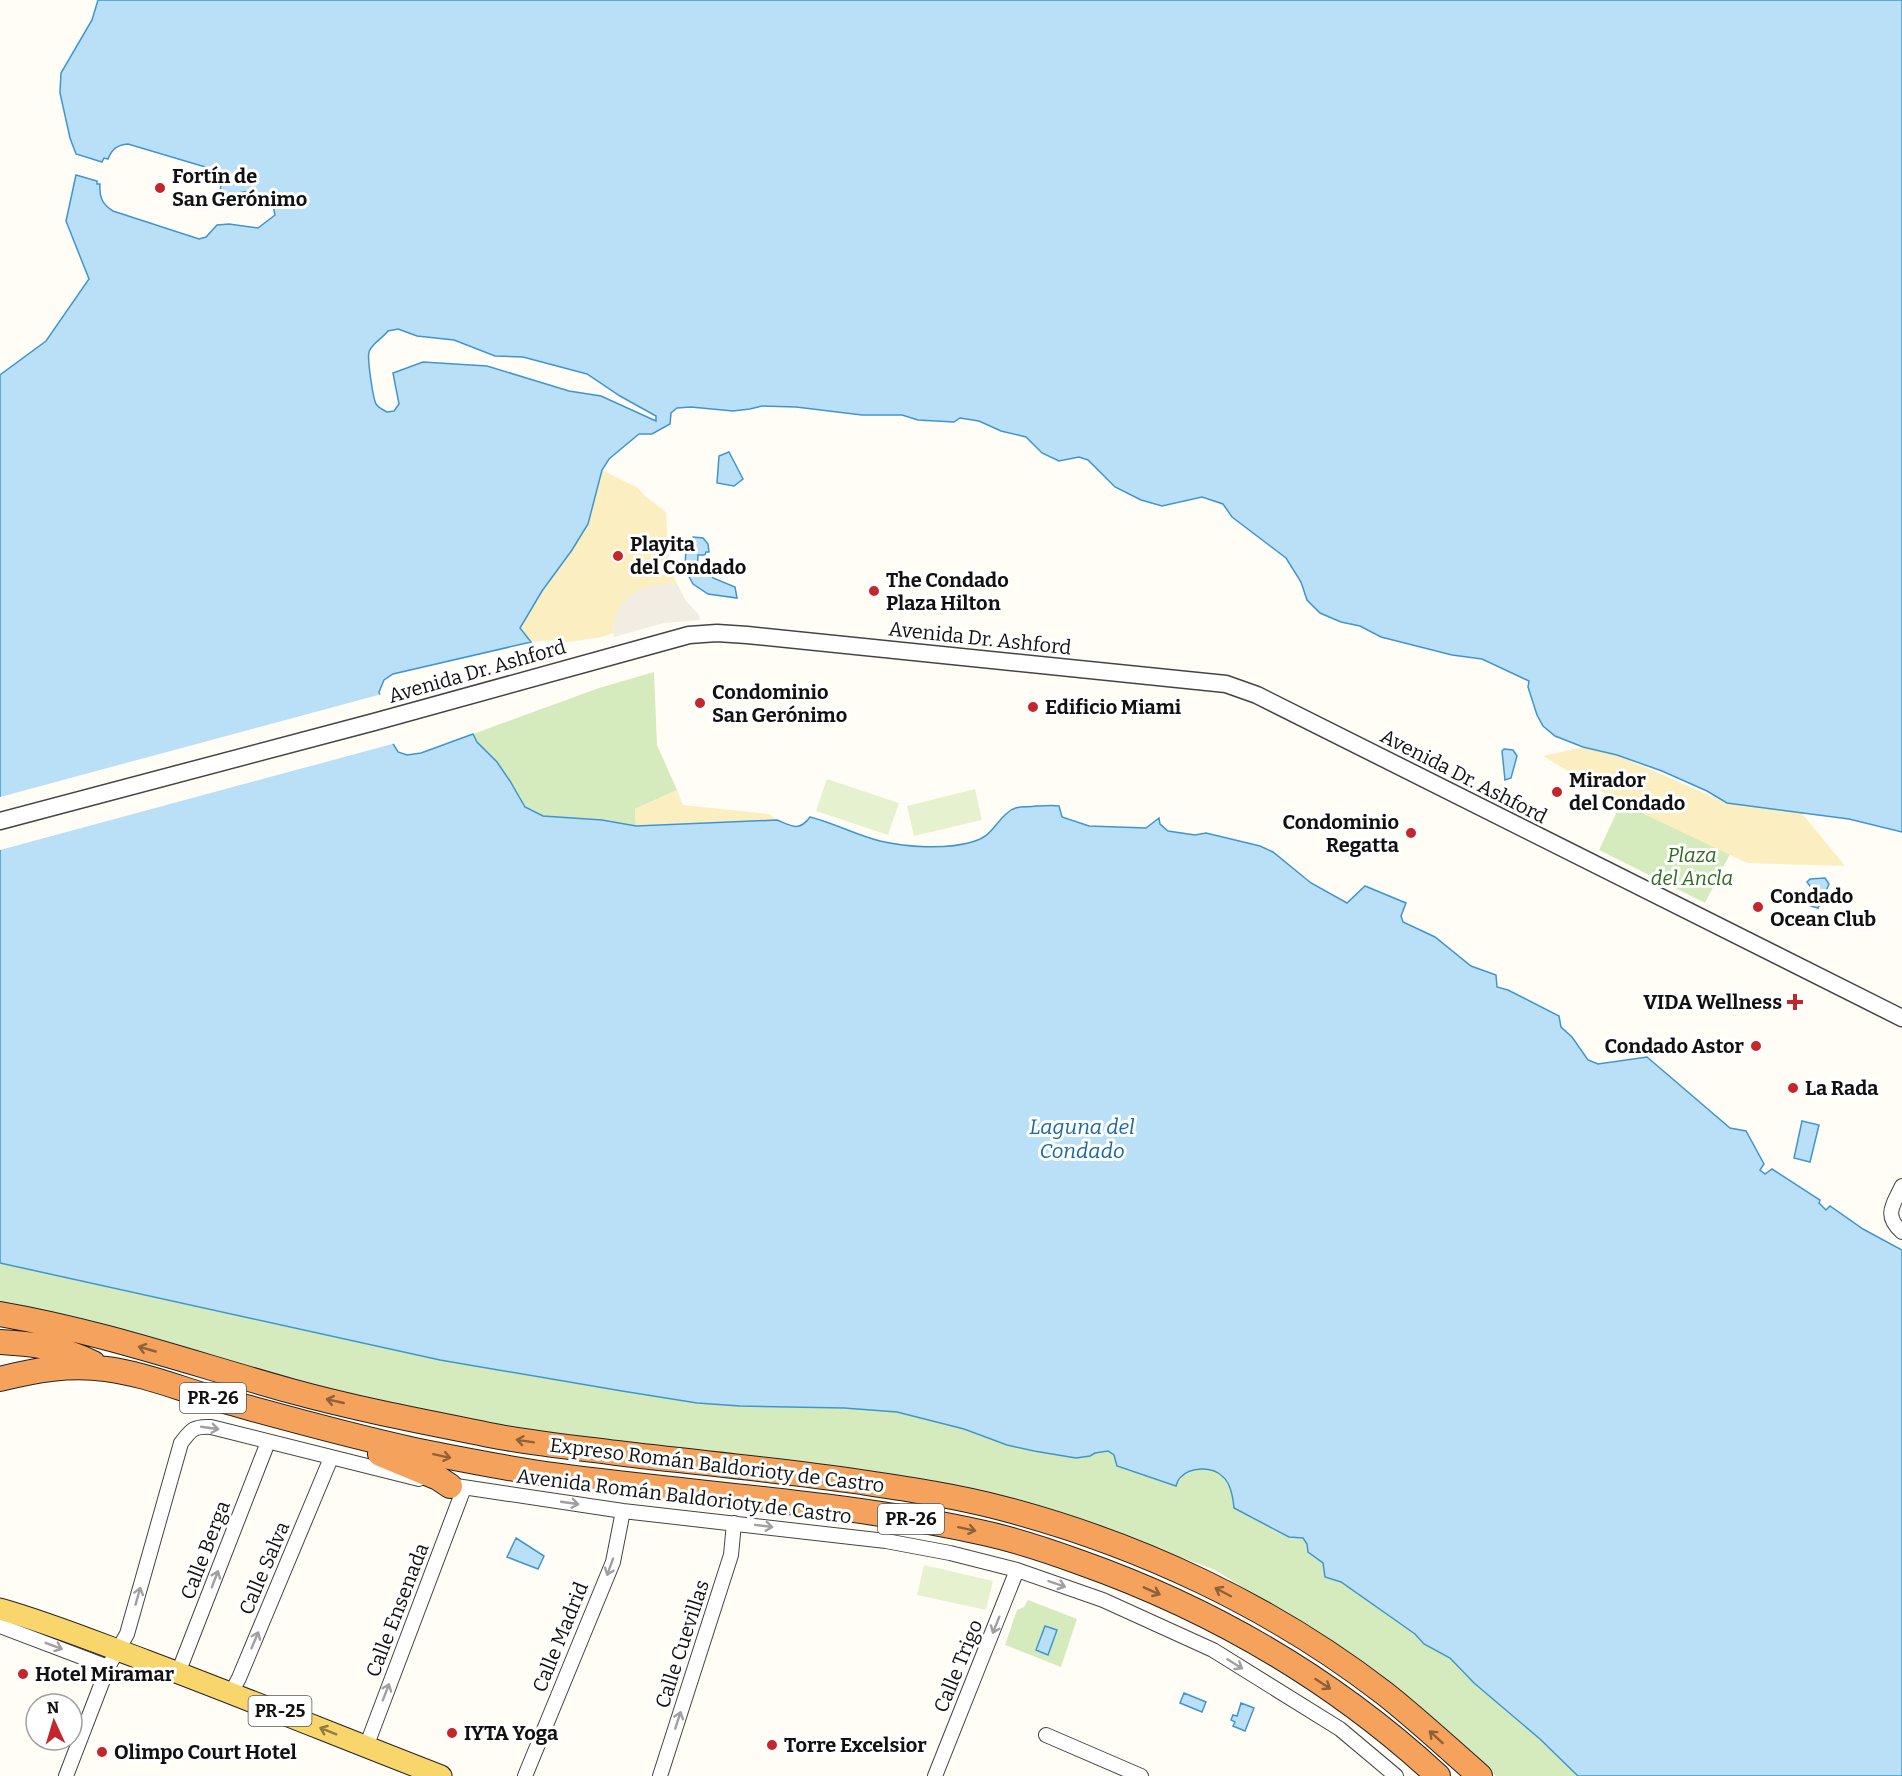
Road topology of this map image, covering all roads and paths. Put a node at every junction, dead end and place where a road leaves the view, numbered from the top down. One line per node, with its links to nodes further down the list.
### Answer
1 (0, 821): 2 (street, Avenida Dr. Ashford)
2 (1902, 1018)
3 (1902, 1186): 4 (street)
4 (1902, 1232)
5 (0, 1314): 34 (highway, Expreso Román Baldorioty de Castro / PR-26, one-way to 5)
6 (0, 1342): 7 (highway)
7 (104, 1369): 8 (highway, Expreso Román Baldorioty de Castro / PR-26); 9 (highway, Expreso Román Baldorioty de Castro / PR-26)
8 (0, 1379)
9 (323, 1428): 12 (highway); 33 (highway, Expreso Román Baldorioty de Castro / PR-26, one-way to 33)
10 (268, 1442): 11 (street, Avenida Román Baldorioty de Castro); 20 (street, Avenida Román Baldorioty de Castro, one-way to 10); 21 (street, Calle Berga, one-way to 10)
11 (332, 1458): 12 (street, Avenida Román Baldorioty de Castro); 22 (street, Calle Salva, one-way to 11)
12 (457, 1487): 13 (street, Avenida Román Baldorioty de Castro, one-way to 13); 24 (street, Calle Ensenada, one-way to 12)
13 (623, 1510): 14 (street, Avenida Román Baldorioty de Castro); 28 (street, Calle Madrid, one-way to 28)
14 (734, 1523): 15 (street, Avenida Román Baldorioty de Castro, one-way to 15); 29 (street, Calle Cuevillas, one-way to 14)
15 (1017, 1570): 30 (street, Calle Trigo, one-way to 30); 32 (street, Avenida Román Baldorioty de Castro, one-way to 32)
16 (0, 1600): 18 (main road, PR-25)
17 (0, 1610): 18 (main road, PR-25)
18 (23, 1615): 20 (main road, PR-25)
19 (0, 1626): 20 (street, one-way to 20)
20 (113, 1658): 21 (main road, PR-25); 26 (street)
21 (178, 1673): 22 (main road, PR-25)
22 (231, 1693): 24 (main road, PR-25, one-way to 22)
23 (1046, 1735): 25 (street)
24 (366, 1747): 27 (main road, PR-25)
25 (1125, 1773): 31 (street)
26 (66, 1776)
27 (441, 1776)
28 (525, 1776)
29 (660, 1776)
30 (935, 1776)
31 (1141, 1776)
32 (1396, 1776)
33 (1438, 1776)
34 (1480, 1776)

